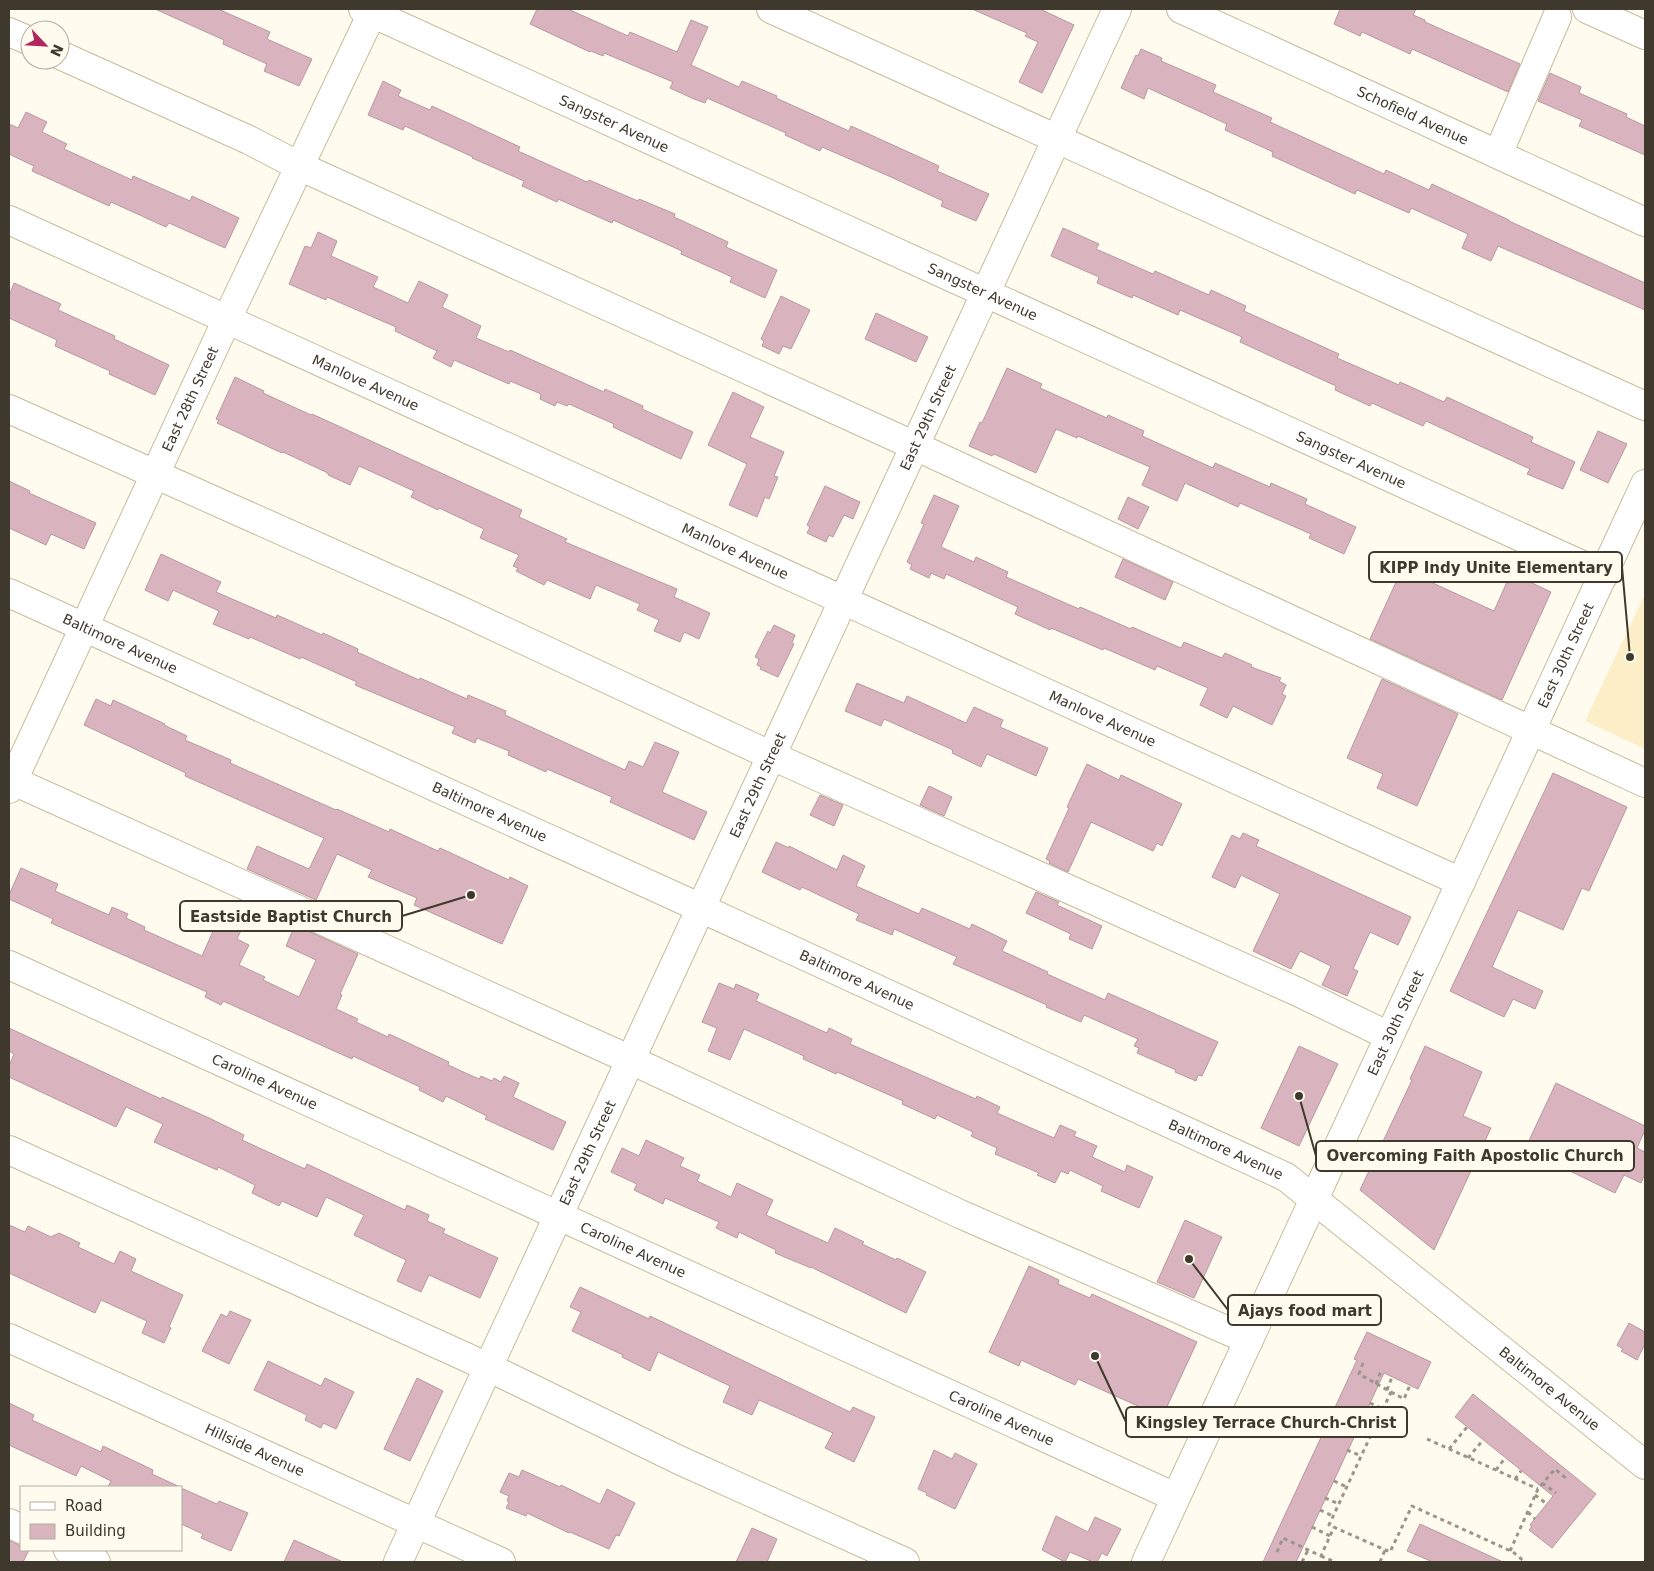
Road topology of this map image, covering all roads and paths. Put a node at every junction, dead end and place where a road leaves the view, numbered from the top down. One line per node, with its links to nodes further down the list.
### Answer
1 (771, 9): 9 (street)
2 (1118, 9): 9 (street, East 29th Street)
3 (1181, 9): 10 (street, Schofield Avenue)
4 (1587, 9): 7 (street)
5 (370, 10): 11 (street, East 28th Street); 14 (street, Sangster Avenue)
6 (1557, 17): 10 (street)
7 (1645, 35)
8 (70, 59): 11 (street)
9 (1057, 139): 14 (street, East 29th Street); 16 (street)
10 (1498, 154): 13 (street, Schofield Avenue)
11 (299, 166): 15 (street, East 28th Street); 18 (street)
12 (9, 220): 15 (street, Manlove Avenue)
13 (1645, 222)
14 (986, 292): 18 (street, East 29th Street); 21 (street, Sangster Avenue)
15 (227, 320): 19 (street, East 28th Street); 23 (street, Manlove Avenue)
16 (1645, 406)
17 (9, 409): 19 (street)
18 (915, 446): 23 (street, East 29th Street); 25 (street)
19 (155, 474): 24 (street, East 28th Street); 26 (street)
20 (1645, 484): 21 (street, East 30th Street)
21 (1604, 575): 25 (street, East 30th Street)
22 (9, 593): 24 (street, Baltimore Avenue)
23 (844, 600): 26 (street, East 29th Street); 29 (street, Manlove Avenue)
24 (83, 627): 27 (street, East 28th Street); 30 (street, Baltimore Avenue)
25 (1531, 730): 28 (street); 29 (street, East 30th Street)
26 (772, 756): 30 (street, East 29th Street); 32 (street)
27 (10, 783): 33 (street)
28 (1645, 783)
29 (1461, 882): 32 (street, East 30th Street)
30 (701, 908): 33 (street, East 29th Street); 35 (street, Baltimore Avenue)
31 (9, 965): 36 (street, Caroline Avenue)
32 (1389, 1036): 35 (street, East 30th Street)
33 (630, 1060): 36 (street, East 29th Street); 38 (street)
34 (9, 1150): 40 (street)
35 (1314, 1199): 38 (street, East 30th Street); 60 (street, Baltimore Avenue)
36 (559, 1216): 40 (street, East 29th Street); 71 (street, Caroline Avenue)
37 (9, 1338): 79 (street, Hillside Avenue)
38 (1249, 1340): 71 (street, East 30th Street)
39 (1363, 1363): 43 (path)
40 (488, 1367): 79 (street, East 29th Street); 92 (street)
41 (1381, 1371): 43 (path)
42 (1392, 1377): 45 (path)
43 (1376, 1384): 45 (path)
44 (1410, 1385): 45 (path)
45 (1389, 1391): 47 (path)
46 (1370, 1403): 47 (path)
47 (1383, 1409): 49 (path)
48 (1361, 1420): 49 (path)
49 (1375, 1426): 52 (path)
50 (1467, 1427): 55 (path)
51 (1356, 1432): 52 (path)
52 (1369, 1438): 57 (path)
53 (1427, 1439): 55 (path)
54 (1483, 1440): 58 (path)
55 (1449, 1449): 58 (path)
56 (1347, 1450): 57 (path)
57 (1361, 1456): 67 (path)
58 (1468, 1458): 61 (path)
59 (1505, 1458): 61 (path)
60 (1645, 1465)
61 (1496, 1470): 63 (path)
62 (1522, 1471): 63 (path)
63 (1515, 1479): 68 (path)
64 (1567, 1479): 66 (path)
65 (1334, 1481): 67 (path)
66 (1542, 1483): 68 (path); 69 (path)
67 (1347, 1487): 73 (path)
68 (1538, 1489): 70 (path)
69 (1556, 1494)
70 (1535, 1495): 74 (path); 76 (path)
71 (1175, 1497): 93 (street, East 30th Street)
72 (1325, 1498): 73 (path)
73 (1339, 1504): 77 (path)
74 (1547, 1504)
75 (1320, 1510): 77 (path)
76 (1528, 1512): 78 (path); 86 (path)
77 (1333, 1516): 80 (path)
78 (1535, 1519)
79 (415, 1523): 90 (street, East 29th Street); 91 (street, Hillside Avenue)
80 (1334, 1527): 82 (path); 84 (path)
81 (1312, 1528): 82 (path)
82 (1330, 1536): 88 (path)
83 (1308, 1550): 87 (path); 88 (path); 94 (path)
84 (1385, 1550): 86 (path); 96 (path)
85 (70, 1551): 89 (street)
86 (1510, 1551): 97 (path)
87 (1277, 1552)
88 (1321, 1556): 95 (path)
89 (96, 1562)
90 (398, 1562)
91 (501, 1562)
92 (905, 1562)
93 (1146, 1562)
94 (1302, 1562)
95 (1335, 1562)
96 (1380, 1562)
97 (1525, 1562)

